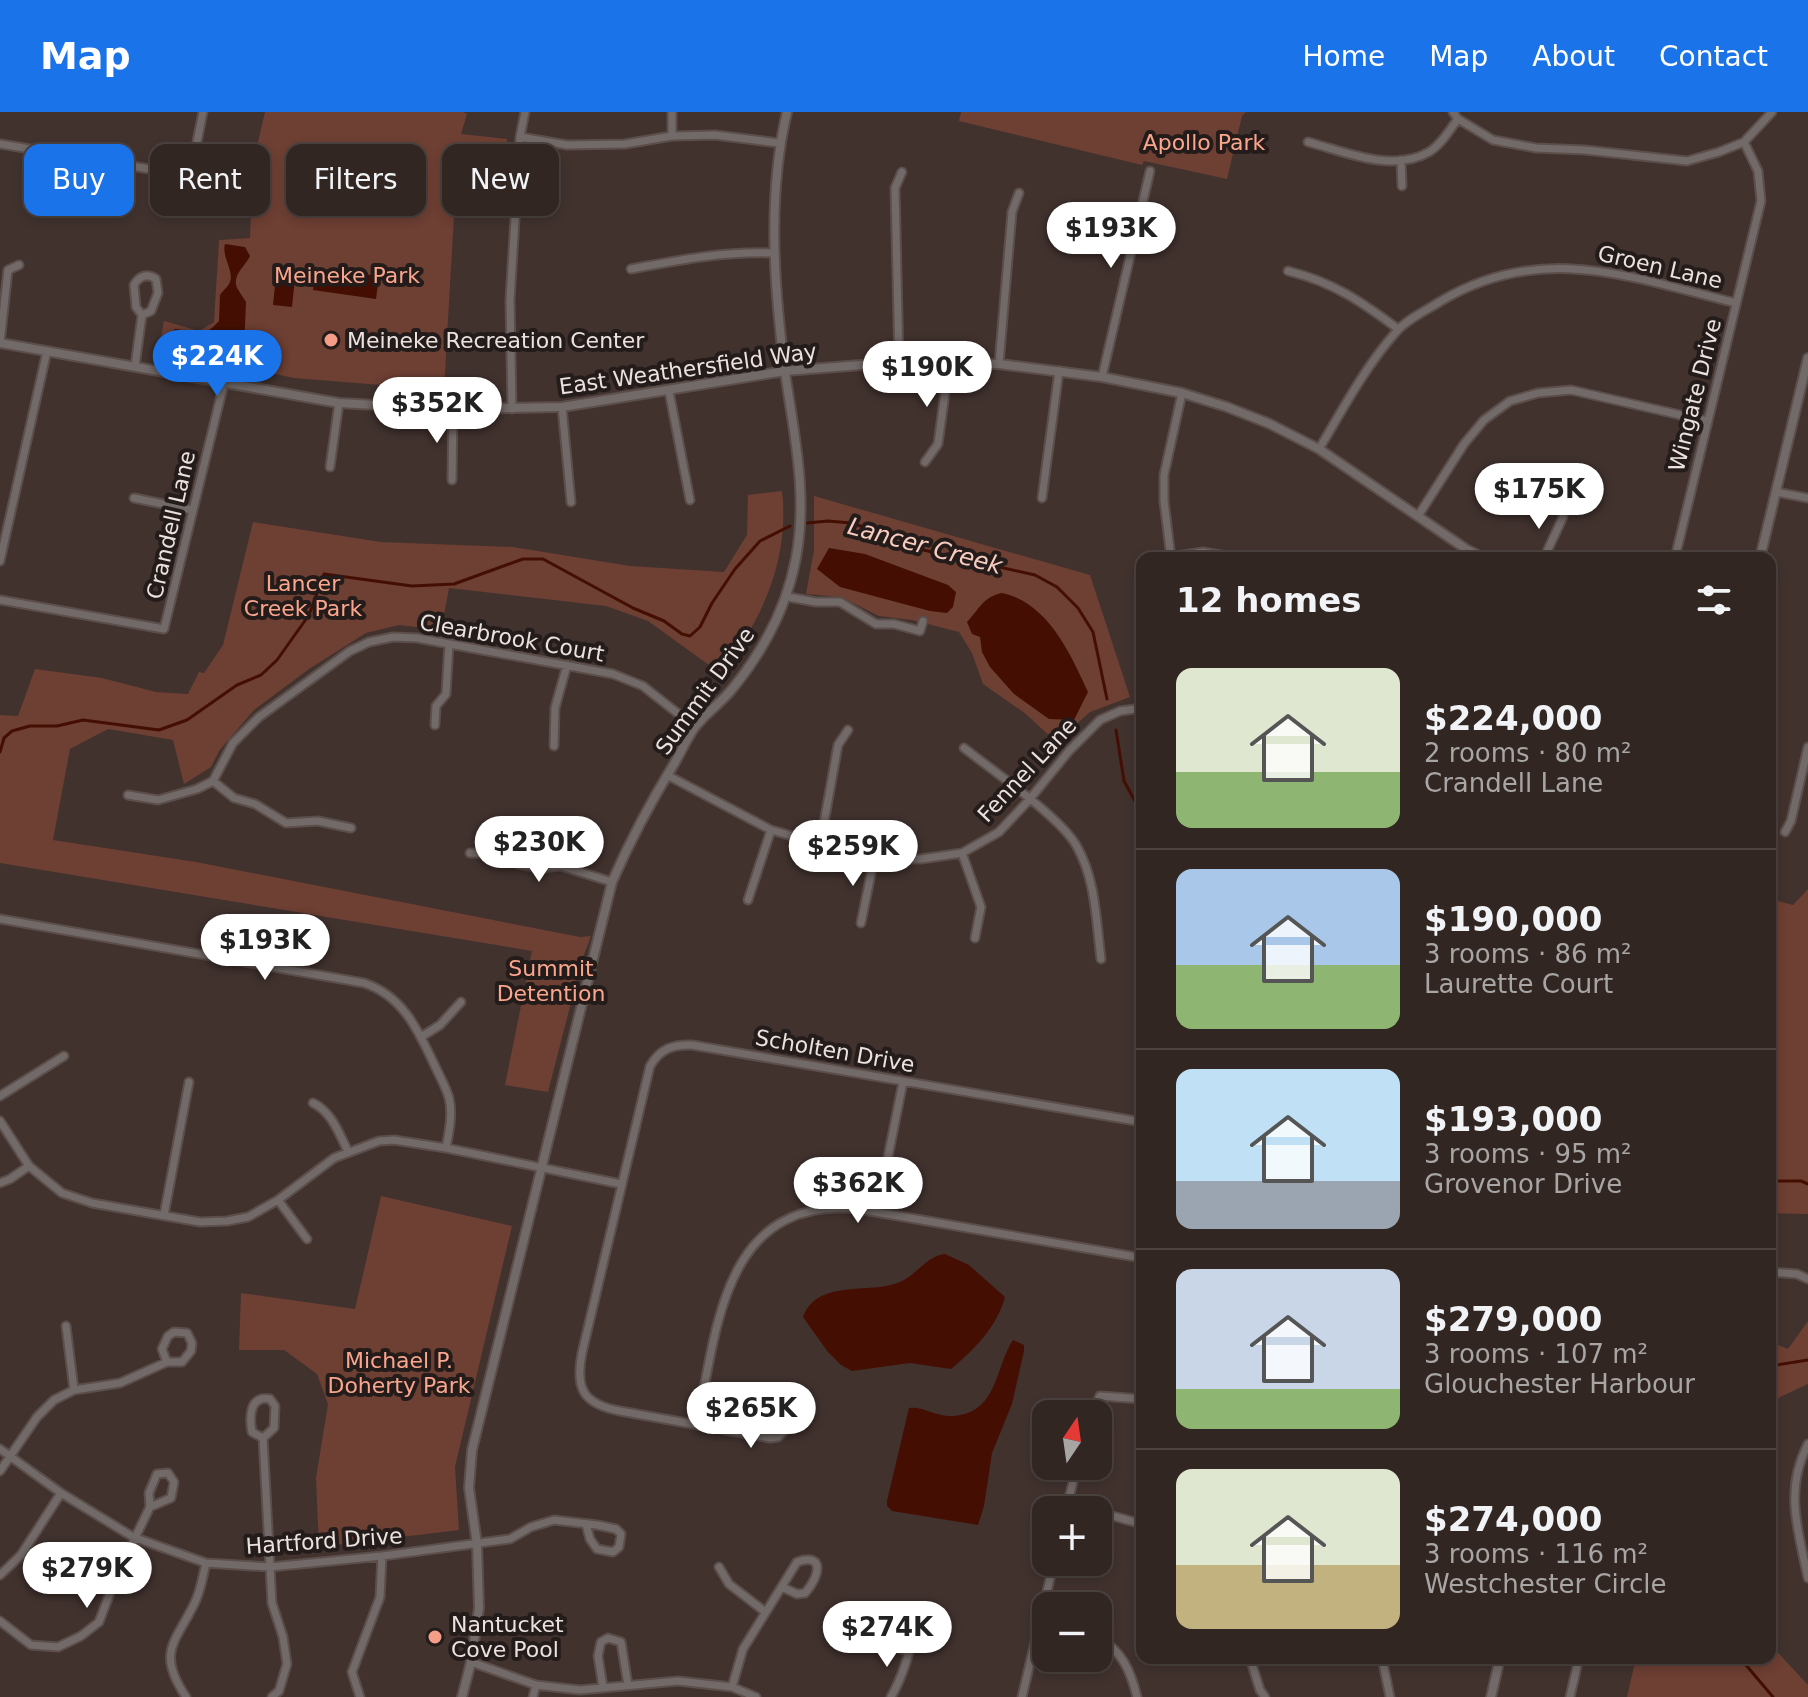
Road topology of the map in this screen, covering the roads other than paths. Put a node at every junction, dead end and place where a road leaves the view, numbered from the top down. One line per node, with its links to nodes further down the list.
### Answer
1 (203, 112): 12 (street)
2 (525, 112): 8 (street)
3 (672, 112): 7 (street)
4 (787, 112): 11 (street, Summit Drive)
5 (1772, 112): 10 (street)
6 (1456, 115): 10 (street); 13 (street)
7 (672, 136): 8 (street); 11 (street)
8 (520, 137): 41 (street)
9 (1308, 142): 13 (street)
10 (1744, 142): 22 (street, Wingate Drive)
11 (779, 143): 18 (street, Summit Drive)
12 (0, 144)
13 (1401, 160): 16 (street)
14 (1150, 171): 34 (street)
15 (902, 172): 28 (street)
16 (1402, 186)
17 (1019, 193): 30 (street)
18 (773, 253): 20 (street); 32 (street, Summit Drive)
19 (19, 265): 25 (street)
20 (631, 269)
21 (1288, 271): 24 (street)
22 (1736, 303): 24 (street, Groen Lane); 42 (street, Wingate Drive)
23 (142, 315): 23 (street); 31 (street)
24 (1398, 329): 43 (street, Groen Lane)
25 (0, 343): 26 (street, East Weathersfield Way)
26 (47, 351): 31 (street, East Weathersfield Way); 61 (street)
27 (1808, 358): 47 (street)
28 (899, 362): 29 (street, East Weathersfield Way); 32 (street, East Weathersfield Way)
29 (949, 364): 30 (street, East Weathersfield Way); 44 (street)
30 (999, 364): 33 (street, East Weathersfield Way)
31 (135, 366): 35 (street, East Weathersfield Way)
32 (785, 371): 36 (street, East Weathersfield Way); 62 (street, Summit Drive)
33 (1059, 371): 34 (street, East Weathersfield Way); 49 (street)
34 (1102, 377): 37 (street, East Weathersfield Way)
35 (224, 383): 38 (street, East Weathersfield Way); 53 (street, Crandell Lane)
36 (669, 391): 39 (street, East Weathersfield Way); 51 (street)
37 (1182, 393): 43 (street, East Weathersfield Way); 56 (street)
38 (339, 403): 40 (street, East Weathersfield Way); 45 (street)
39 (562, 407): 41 (street, East Weathersfield Way); 52 (street)
40 (453, 409): 41 (street, East Weathersfield Way); 46 (street)
41 (512, 409)
42 (1707, 421): 54 (street); 59 (street, Wingate Drive)
43 (1319, 449): 54 (street, East Weathersfield Way)
44 (925, 462)
45 (330, 467)
46 (452, 480)
47 (1776, 492): 50 (street); 60 (street)
48 (134, 498): 53 (street)
49 (1042, 498)
50 (1808, 498)
51 (690, 500)
52 (571, 502)
53 (192, 510): 63 (street, Crandell Lane)
54 (1418, 516): 57 (street, East Weathersfield Way)
55 (1563, 517): 58 (street)
56 (1169, 552)
57 (1461, 552)
58 (1547, 552)
59 (1676, 552)
60 (1761, 552)
61 (0, 561)
62 (788, 597): 64 (street); 69 (street, Summit Drive)
63 (0, 600)
64 (923, 621)
65 (449, 644): 66 (street, Clearbrook Court); 68 (street); 75 (street, Clearbrook Court)
66 (567, 665): 69 (street, Clearbrook Court); 71 (street)
67 (1136, 709): 77 (street, Fennel Lane)
68 (435, 725)
69 (695, 727): 74 (street, Summit Drive)
70 (848, 730): 81 (street)
71 (554, 746)
72 (1808, 747): 80 (street)
73 (964, 748): 77 (street)
74 (667, 775): 79 (street, Fennel Lane); 85 (street, Summit Drive)
75 (213, 781): 76 (street); 78 (street)
76 (128, 795)
77 (1029, 800): 83 (street, Fennel Lane); 90 (street)
78 (351, 828)
79 (771, 830): 81 (street, Fennel Lane); 86 (street)
80 (1785, 832)
81 (820, 845): 84 (street, Fennel Lane)
82 (470, 853): 85 (street)
83 (962, 853): 84 (street, Fennel Lane); 89 (street)
84 (874, 859): 88 (street)
85 (612, 882): 103 (street, Summit Drive)
86 (748, 900)
87 (0, 919): 92 (street)
88 (861, 923)
89 (975, 938)
90 (1101, 959)
91 (461, 1002): 92 (street)
92 (421, 1037): 100 (street)
93 (64, 1056): 96 (street)
94 (189, 1082): 108 (street)
95 (903, 1082): 99 (street, Scholten Drive); 105 (street, Scholten Drive); 107 (street)
96 (0, 1096)
97 (313, 1103): 101 (street)
98 (0, 1121): 102 (street)
99 (1136, 1121)
100 (446, 1148): 101 (street); 103 (street)
101 (348, 1151): 106 (street)
102 (29, 1166): 104 (street); 108 (street)
103 (541, 1167): 105 (street); 131 (street, Summit Drive)
104 (0, 1183)
105 (621, 1184): 118 (street, Scholten Drive)
106 (278, 1200): 108 (street); 109 (street)
107 (877, 1212): 110 (street); 118 (street)
108 (164, 1215)
109 (307, 1239)
110 (1136, 1257)
111 (1776, 1272): 112 (street)
112 (1808, 1279)
113 (66, 1326): 115 (street)
114 (167, 1362): 114 (street); 115 (street)
115 (74, 1390): 123 (street)
116 (1136, 1399): 117 (street)
117 (1098, 1400)
118 (697, 1425): 119 (street)
119 (788, 1427)
120 (263, 1438): 120 (street); 135 (street)
121 (1808, 1444): 132 (street)
122 (0, 1449): 123 (street, Hartford Drive)
123 (11, 1455): 124 (street); 125 (street, Hartford Drive)
124 (0, 1471)
125 (61, 1493): 130 (street, Hartford Drive); 137 (street)
126 (150, 1507): 126 (street); 130 (street)
127 (1112, 1516): 128 (street)
128 (1136, 1522)
129 (586, 1524): 129 (street, Hartford Drive); 131 (street, Hartford Drive)
130 (133, 1537): 134 (street, Hartford Drive); 141 (street)
131 (477, 1544): 133 (street, Hartford Drive); 145 (street, Summit Drive)
132 (1805, 1545): 138 (street)
133 (382, 1556): 135 (street, Hartford Drive); 156 (street)
134 (206, 1563): 135 (street, Hartford Drive); 154 (street)
135 (270, 1567): 155 (street)
136 (719, 1567): 140 (street)
137 (0, 1575)
138 (1808, 1578)
139 (782, 1587): 139 (street); 140 (street)
140 (764, 1611): 153 (street)
141 (0, 1621)
142 (1112, 1648): 163 (street)
143 (907, 1651): 143 (street); 161 (street)
144 (1032, 1661): 162 (street)
145 (471, 1662): 150 (street); 157 (street, Summit Drive)
146 (1252, 1664): 164 (street)
147 (1383, 1664): 165 (street)
148 (1499, 1664): 166 (street)
149 (1578, 1664): 167 (street)
150 (536, 1685): 152 (street); 158 (street)
151 (625, 1685): 152 (street); 152 (street); 153 (street); 159 (street)
152 (603, 1687)
153 (732, 1687): 160 (street)
154 (186, 1697)
155 (272, 1697)
156 (360, 1697)
157 (462, 1697)
158 (533, 1697)
159 (623, 1697)
160 (756, 1697)
161 (891, 1697)
162 (1022, 1697)
163 (1137, 1697)
164 (1265, 1697)
165 (1390, 1697)
166 (1491, 1697)
167 (1570, 1697)

